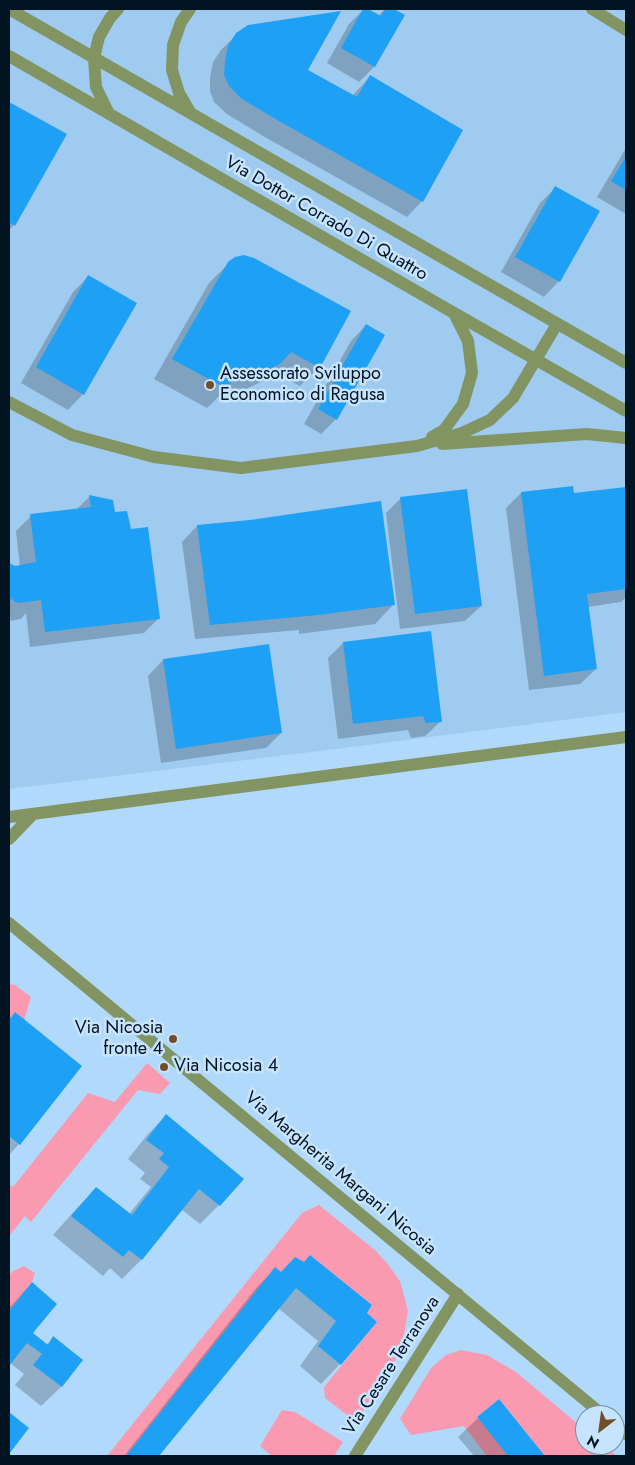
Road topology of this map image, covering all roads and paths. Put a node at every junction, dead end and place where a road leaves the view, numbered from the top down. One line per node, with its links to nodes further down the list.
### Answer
1 (9, 9): 7 (street, Via Dottor Corrado Di Quattro)
2 (118, 9): 7 (street)
3 (190, 9): 9 (street)
4 (592, 9): 5 (street)
5 (626, 30)
6 (9, 56): 8 (street, Via Dottor Corrado Di Quattro)
7 (94, 58): 8 (street); 9 (street, Via Dottor Corrado Di Quattro)
8 (109, 114): 10 (street, Via Dottor Corrado Di Quattro)
9 (191, 114): 11 (street, Via Dottor Corrado Di Quattro)
10 (454, 313): 12 (street, Via Dottor Corrado Di Quattro); 17 (street)
11 (557, 324): 12 (street); 13 (street, Via Dottor Corrado Di Quattro)
12 (536, 359): 15 (street, Via Dottor Corrado Di Quattro); 17 (street)
13 (626, 364)
14 (9, 402): 17 (street)
15 (626, 411)
16 (626, 438): 17 (street)
17 (417, 446)
18 (626, 737): 19 (street)
19 (32, 814): 20 (street); 21 (street)
20 (9, 817)
21 (9, 839)
22 (9, 914): 24 (street)
23 (9, 923): 24 (street, Via Margherita Margani Nicosia)
24 (24, 936): 25 (street, Via Margherita Margani Nicosia)
25 (458, 1294): 26 (street, Via Margherita Margani Nicosia); 27 (street, Via Cesare Terranova)
26 (591, 1405)
27 (355, 1456)

